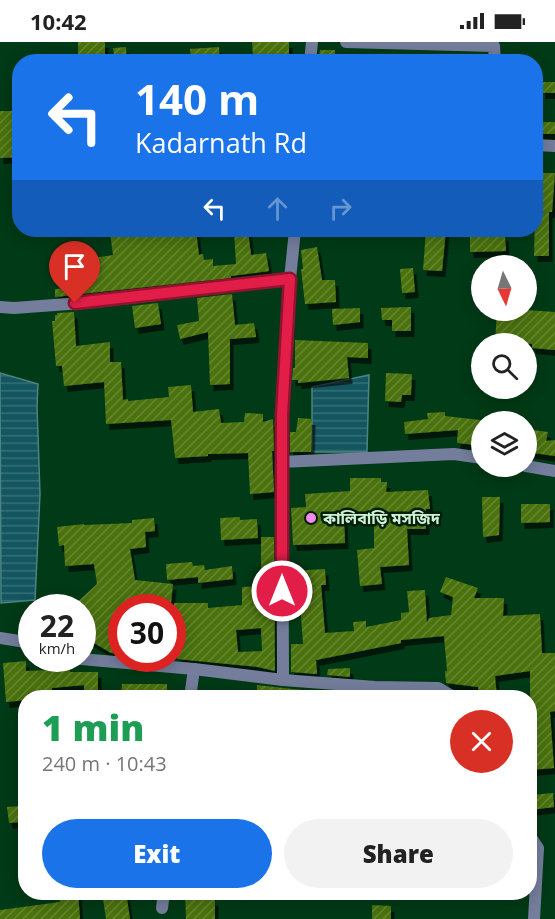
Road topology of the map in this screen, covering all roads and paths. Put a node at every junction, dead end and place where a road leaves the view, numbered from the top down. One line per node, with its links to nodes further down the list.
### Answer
1 (346, 42): 2 (street)
2 (494, 54)
3 (294, 237): 4 (street)
4 (290, 279): 5 (street); 7 (street)
5 (0, 307)
6 (471, 456): 7 (street)
7 (281, 462): 14 (street)
8 (537, 468): 9 (street)
9 (555, 471)
10 (0, 638): 11 (street)
11 (18, 641)
12 (96, 660): 13 (street)
13 (194, 669): 14 (street); 15 (street)
14 (284, 680): 16 (street)
15 (191, 690)
16 (441, 690)
17 (537, 846): 18 (street)
18 (537, 866)
19 (163, 900): 21 (street)
20 (535, 900): 22 (street)
21 (162, 908)
22 (534, 919)

